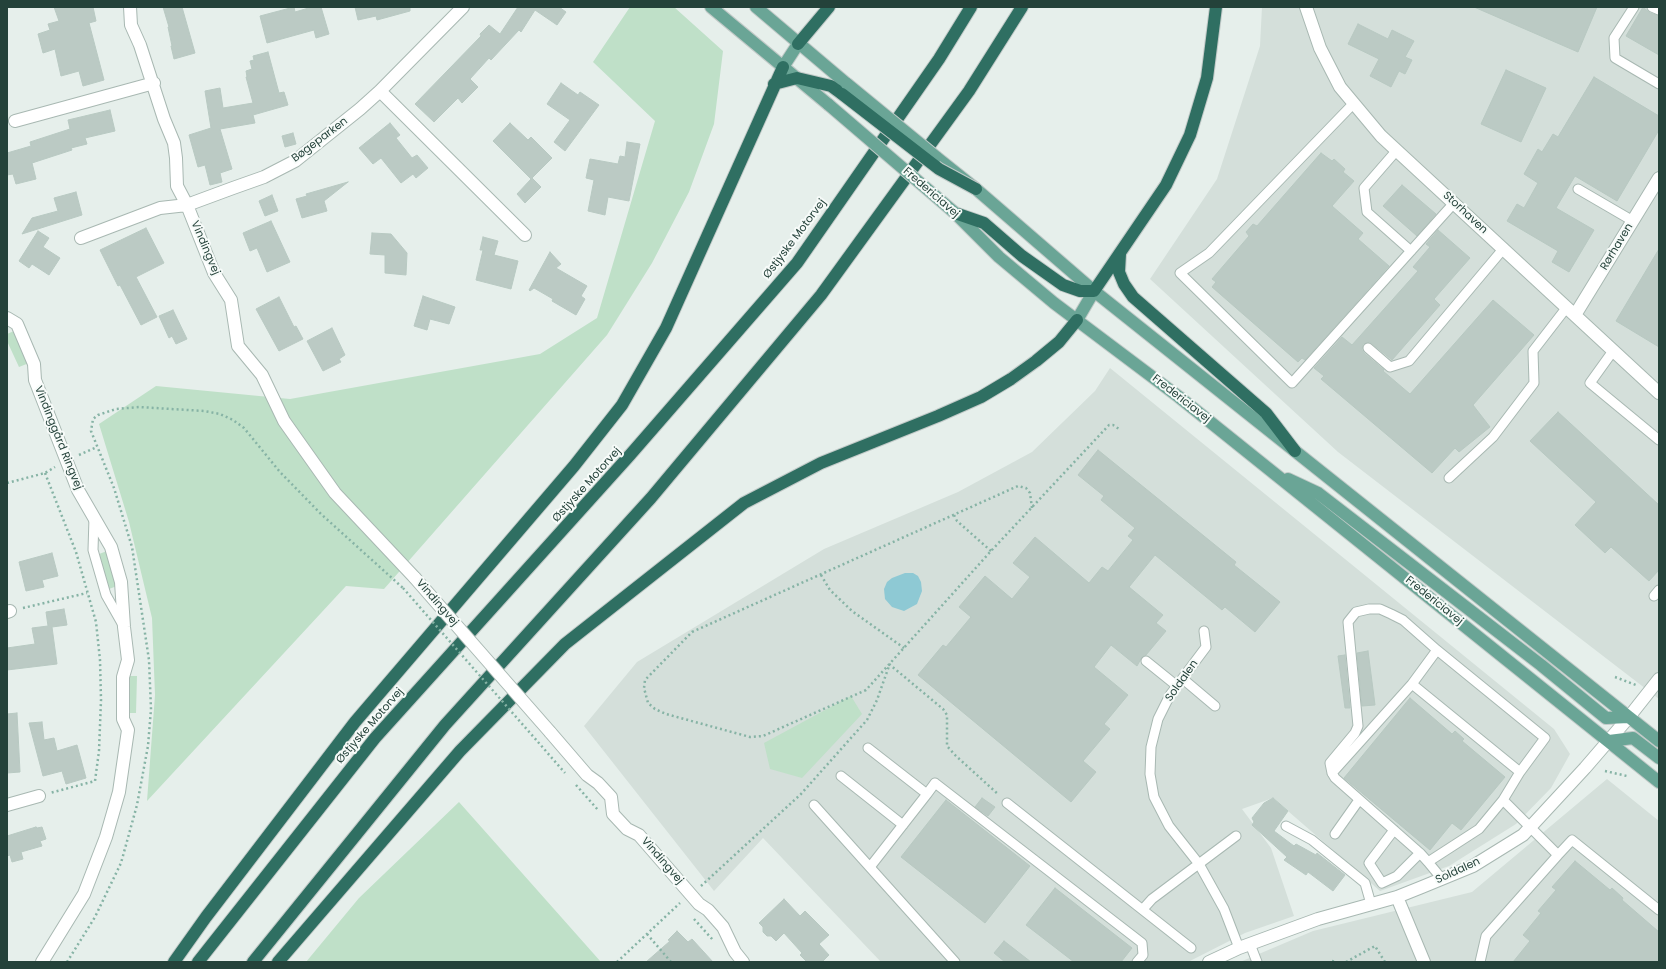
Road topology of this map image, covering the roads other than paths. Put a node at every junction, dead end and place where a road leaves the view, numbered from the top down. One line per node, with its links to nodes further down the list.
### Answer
1 (130, 7): 16 (street, Vindingvej)
2 (463, 7): 20 (street, Bøgeparken)
3 (711, 7): 14 (main road, Fredericiavej)
4 (756, 7): 13 (main road)
5 (829, 7): 13 (highway)
6 (971, 7): 93 (highway, Østjyske Motorvej)
7 (1022, 7): 94 (highway)
8 (1216, 7): 36 (highway)
9 (1306, 7): 21 (street, Storhaven)
10 (1634, 7): 18 (lane)
11 (1652, 7): 12 (lane)
12 (1659, 10)
13 (798, 44): 14 (main road); 19 (main road)
14 (783, 67): 15 (main road, Fredericiavej); 17 (highway)
15 (797, 78): 17 (highway); 19 (highway); 30 (main road, Fredericiavej, bridge)
16 (154, 83): 22 (street); 29 (street, Vindingvej)
17 (774, 84): 92 (highway)
18 (1659, 84)
19 (844, 89): 25 (highway, bridge)
20 (380, 91): 29 (street, Bøgeparken); 32 (street)
21 (1354, 103): 23 (street, Storhaven); 35 (lane)
22 (15, 121)
23 (1397, 150): 28 (street, Storhaven); 35 (lane)
24 (1659, 178): 27 (street, Rørhaven)
25 (976, 189): 37 (main road)
26 (1578, 190): 31 (lane)
27 (1655, 192): 31 (street, Rørhaven)
28 (1454, 203): 34 (street, Storhaven); 35 (lane)
29 (187, 205): 33 (street); 96 (street, Vindingvej, bridge)
30 (955, 213): 37 (highway); 40 (main road, Fredericiavej)
31 (1633, 220): 38 (street, Rørhaven)
32 (525, 235)
33 (81, 238)
34 (1504, 248): 38 (street, Storhaven); 41 (lane)
35 (1411, 251)
36 (1120, 254): 37 (highway); 45 (highway)
37 (1094, 291): 40 (main road); 45 (main road)
38 (1571, 311): 42 (street, Storhaven); 47 (lane)
39 (7, 318): 48 (street, Vindinggård Ringvej)
40 (1077, 320): 46 (main road, Fredericiavej); 95 (highway)
41 (1368, 348)
42 (1613, 351): 43 (street, Storhaven); 44 (lane)
43 (1659, 393)
44 (1659, 440)
45 (1294, 451): 57 (main road)
46 (1267, 469): 57 (main road); 58 (main road, Fredericiavej)
47 (1450, 478)
48 (94, 516): 49 (street, Vindinggård Ringvej); 49 (lane, Vindinggård Ringvej)
49 (124, 627): 91 (street, Vindinggård Ringvej)
50 (1204, 631): 54 (lane, Soldalen)
51 (1437, 650): 55 (lane); 62 (lane); 63 (lane)
52 (1146, 662): 54 (lane)
53 (1659, 679): 57 (street, Soldalen)
54 (1180, 683): 56 (lane); 82 (lane, Soldalen)
55 (1412, 684): 62 (lane); 63 (lane)
56 (1215, 706)
57 (1629, 717): 58 (street, Soldalen); 59 (main road)
58 (1609, 741): 61 (main road); 65 (main road, Fredericiavej); 75 (street, Soldalen)
59 (1659, 741)
60 (868, 748): 66 (lane)
61 (1659, 758)
62 (1332, 772): 68 (lane)
63 (1520, 772): 69 (lane)
64 (841, 776): 73 (lane)
65 (1659, 782)
66 (927, 794): 73 (lane); 98 (lane)
67 (39, 796): 71 (street)
68 (1360, 800): 76 (lane); 77 (lane)
69 (1503, 800): 75 (lane); 81 (lane)
70 (1007, 803): 87 (lane)
71 (7, 804)
72 (814, 805): 83 (lane)
73 (902, 825): 83 (lane)
74 (1286, 826): 86 (lane)
75 (1530, 827): 80 (lane); 84 (street, Soldalen)
76 (1394, 830): 79 (lane); 79 (lane)
77 (1335, 834)
78 (1236, 836): 82 (lane)
79 (1420, 853): 81 (lane)
80 (1558, 855): 88 (lane); 102 (lane)
81 (1428, 862): 84 (lane)
82 (1199, 864): 87 (lane); 89 (lane, Soldalen)
83 (870, 867): 97 (lane)
84 (1442, 879): 85 (street, Soldalen)
85 (1397, 897): 86 (street, Soldalen); 101 (street)
86 (1371, 904): 89 (street, Soldalen)
87 (1142, 909): 90 (lane)
88 (1659, 910)
89 (1244, 946): 99 (street, Soldalen); 100 (lane)
90 (1191, 948)
91 (42, 962)
92 (174, 962)
93 (198, 962)
94 (253, 962)
95 (278, 962)
96 (743, 962)
97 (955, 962)
98 (1137, 962)
99 (1209, 962)
100 (1257, 962)
101 (1424, 962)
102 (1480, 962)

